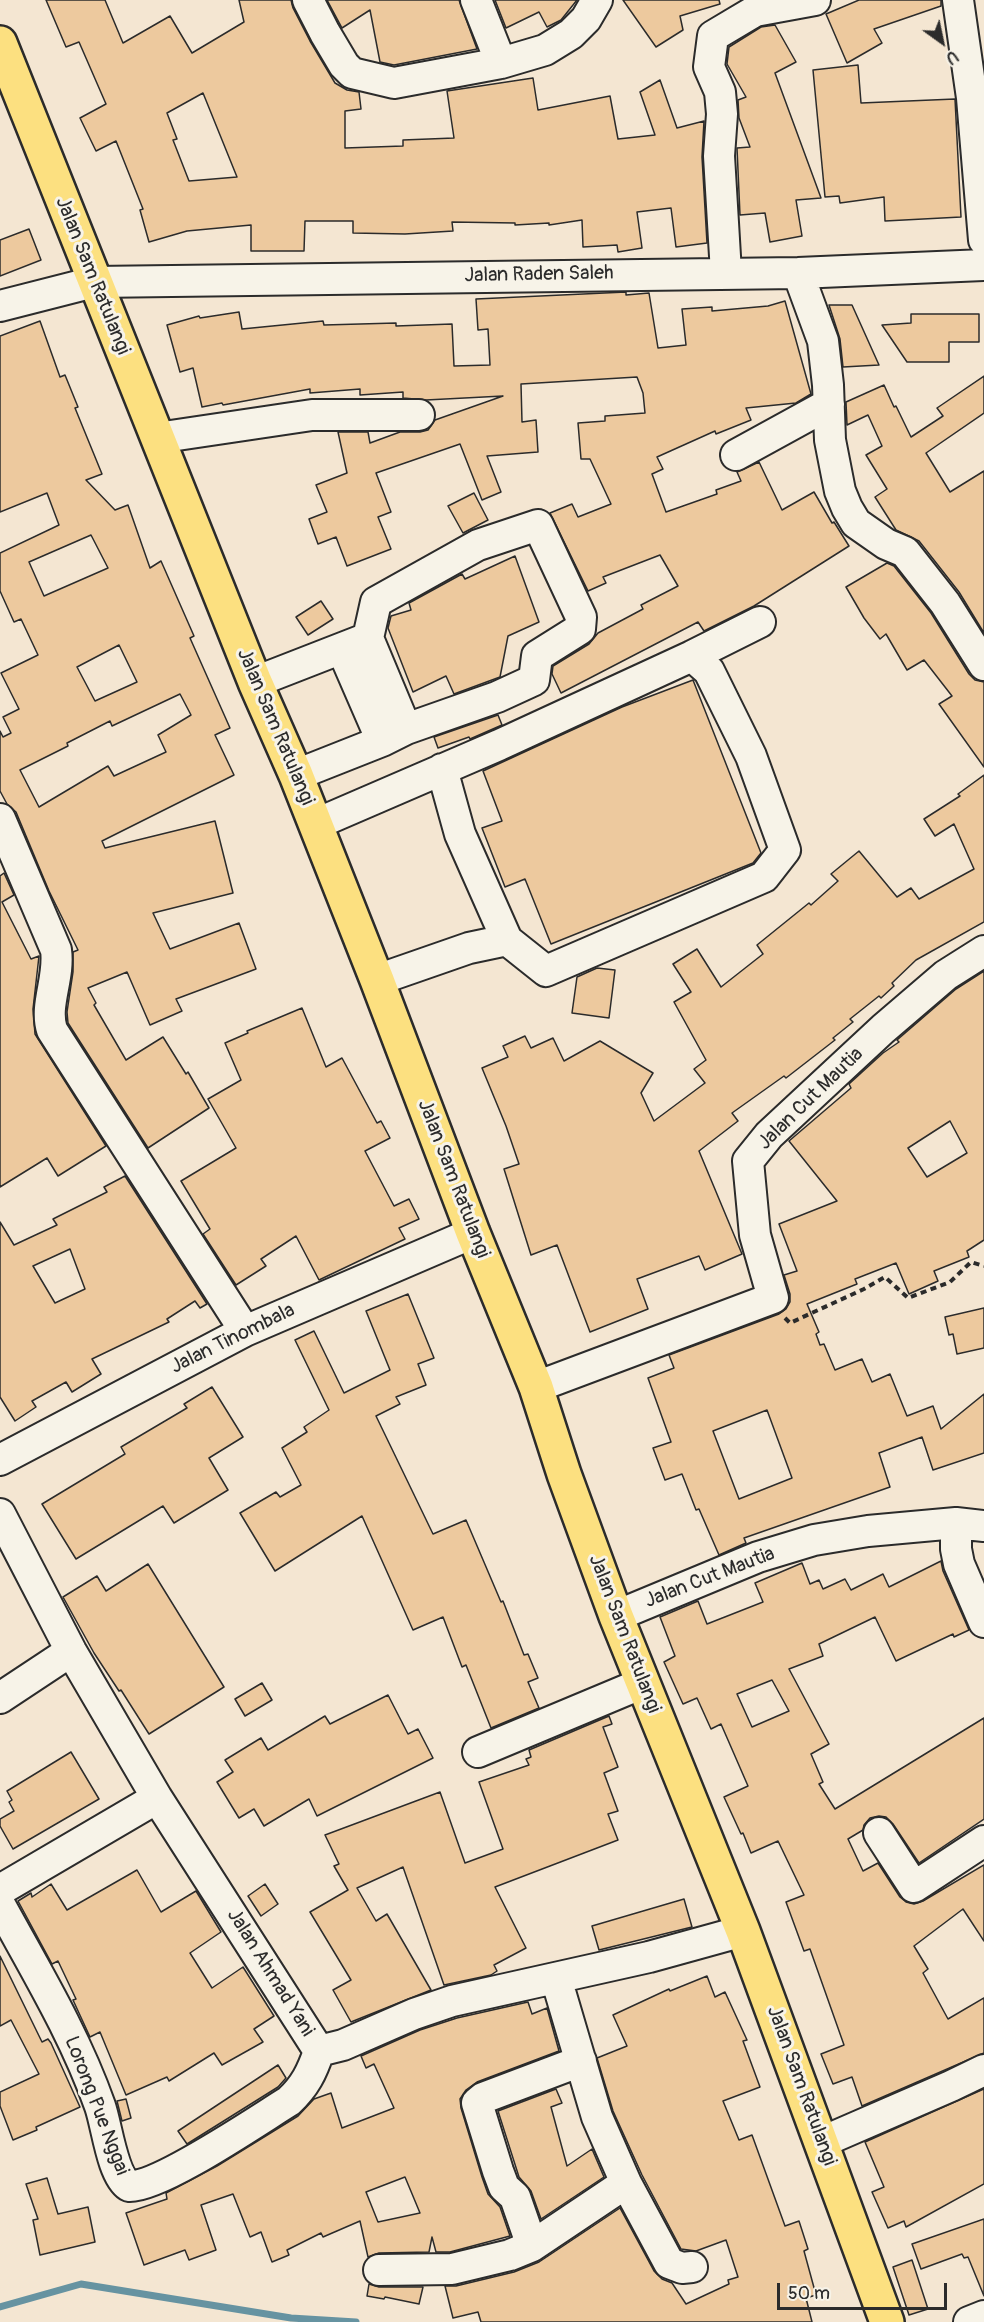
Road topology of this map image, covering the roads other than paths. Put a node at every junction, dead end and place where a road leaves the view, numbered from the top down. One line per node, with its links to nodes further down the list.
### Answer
1 (308, 0): 7 (street)
2 (476, 0): 7 (street)
3 (597, 0): 7 (street)
4 (815, 0): 10 (street)
5 (958, 0): 8 (street)
6 (0, 43): 12 (highway, Jalan Sam Ratulangi)
7 (501, 63)
8 (984, 240)
9 (984, 265): 11 (street, Jalan Raden Saleh)
10 (726, 273): 11 (street, Jalan Raden Saleh); 12 (street, Jalan Raden Saleh)
11 (798, 273): 14 (street)
12 (94, 282): 13 (street, Jalan Raden Saleh); 16 (highway, Jalan Sam Ratulangi)
13 (0, 306)
14 (829, 404): 17 (street); 21 (street)
15 (419, 415): 16 (street)
16 (157, 438): 22 (highway, Jalan Sam Ratulangi)
17 (736, 455)
18 (760, 622): 20 (street)
19 (355, 643): 22 (street); 23 (street); 23 (street)
20 (692, 656): 24 (street); 28 (street)
21 (984, 665)
22 (255, 682): 25 (highway, Jalan Sam Ratulangi)
23 (394, 735): 25 (street)
24 (442, 769): 27 (street); 28 (street)
25 (296, 775): 27 (highway, Jalan Sam Ratulangi)
26 (0, 819): 32 (street)
27 (316, 824): 30 (highway, Jalan Sam Ratulangi)
28 (507, 940): 30 (street)
29 (984, 951): 33 (street, Jalan Cut Mautia)
30 (378, 980): 31 (highway, Jalan Sam Ratulangi)
31 (473, 1233): 32 (street, Jalan Tinombala); 33 (highway, Jalan Sam Ratulangi)
32 (245, 1331): 34 (street, Jalan Tinombala)
33 (536, 1387): 37 (highway, Jalan Sam Ratulangi)
34 (0, 1460)
35 (0, 1514): 39 (street, Jalan Ahmad Yani)
36 (970, 1524): 37 (street, Jalan Cut Mautia); 38 (street)
37 (616, 1616): 40 (highway, Jalan Sam Ratulangi)
38 (984, 1622)
39 (71, 1652): 41 (street); 43 (street, Jalan Ahmad Yani)
40 (643, 1683): 42 (street); 48 (highway, Jalan Sam Ratulangi)
41 (0, 1698)
42 (478, 1752)
43 (157, 1798): 46 (street); 50 (street, Jalan Ahmad Yani)
44 (879, 1833): 45 (street)
45 (984, 1841)
46 (0, 1890)
47 (0, 1905): 50 (street, Lorong Pue Nggai)
48 (743, 1931): 49 (street, Jalan Ahmad Yani); 53 (highway, Jalan Sam Ratulangi)
49 (556, 1977): 50 (street, Jalan Ahmad Yani); 51 (street)
50 (319, 2050)
51 (580, 2061): 54 (street); 55 (street)
52 (984, 2070): 53 (street)
53 (822, 2142): 59 (highway, Jalan Sam Ratulangi)
54 (626, 2183): 55 (street); 56 (street)
55 (532, 2246): 57 (street)
56 (692, 2267)
57 (379, 2270)
58 (984, 2316): 60 (street)
59 (887, 2322)
60 (969, 2322)

